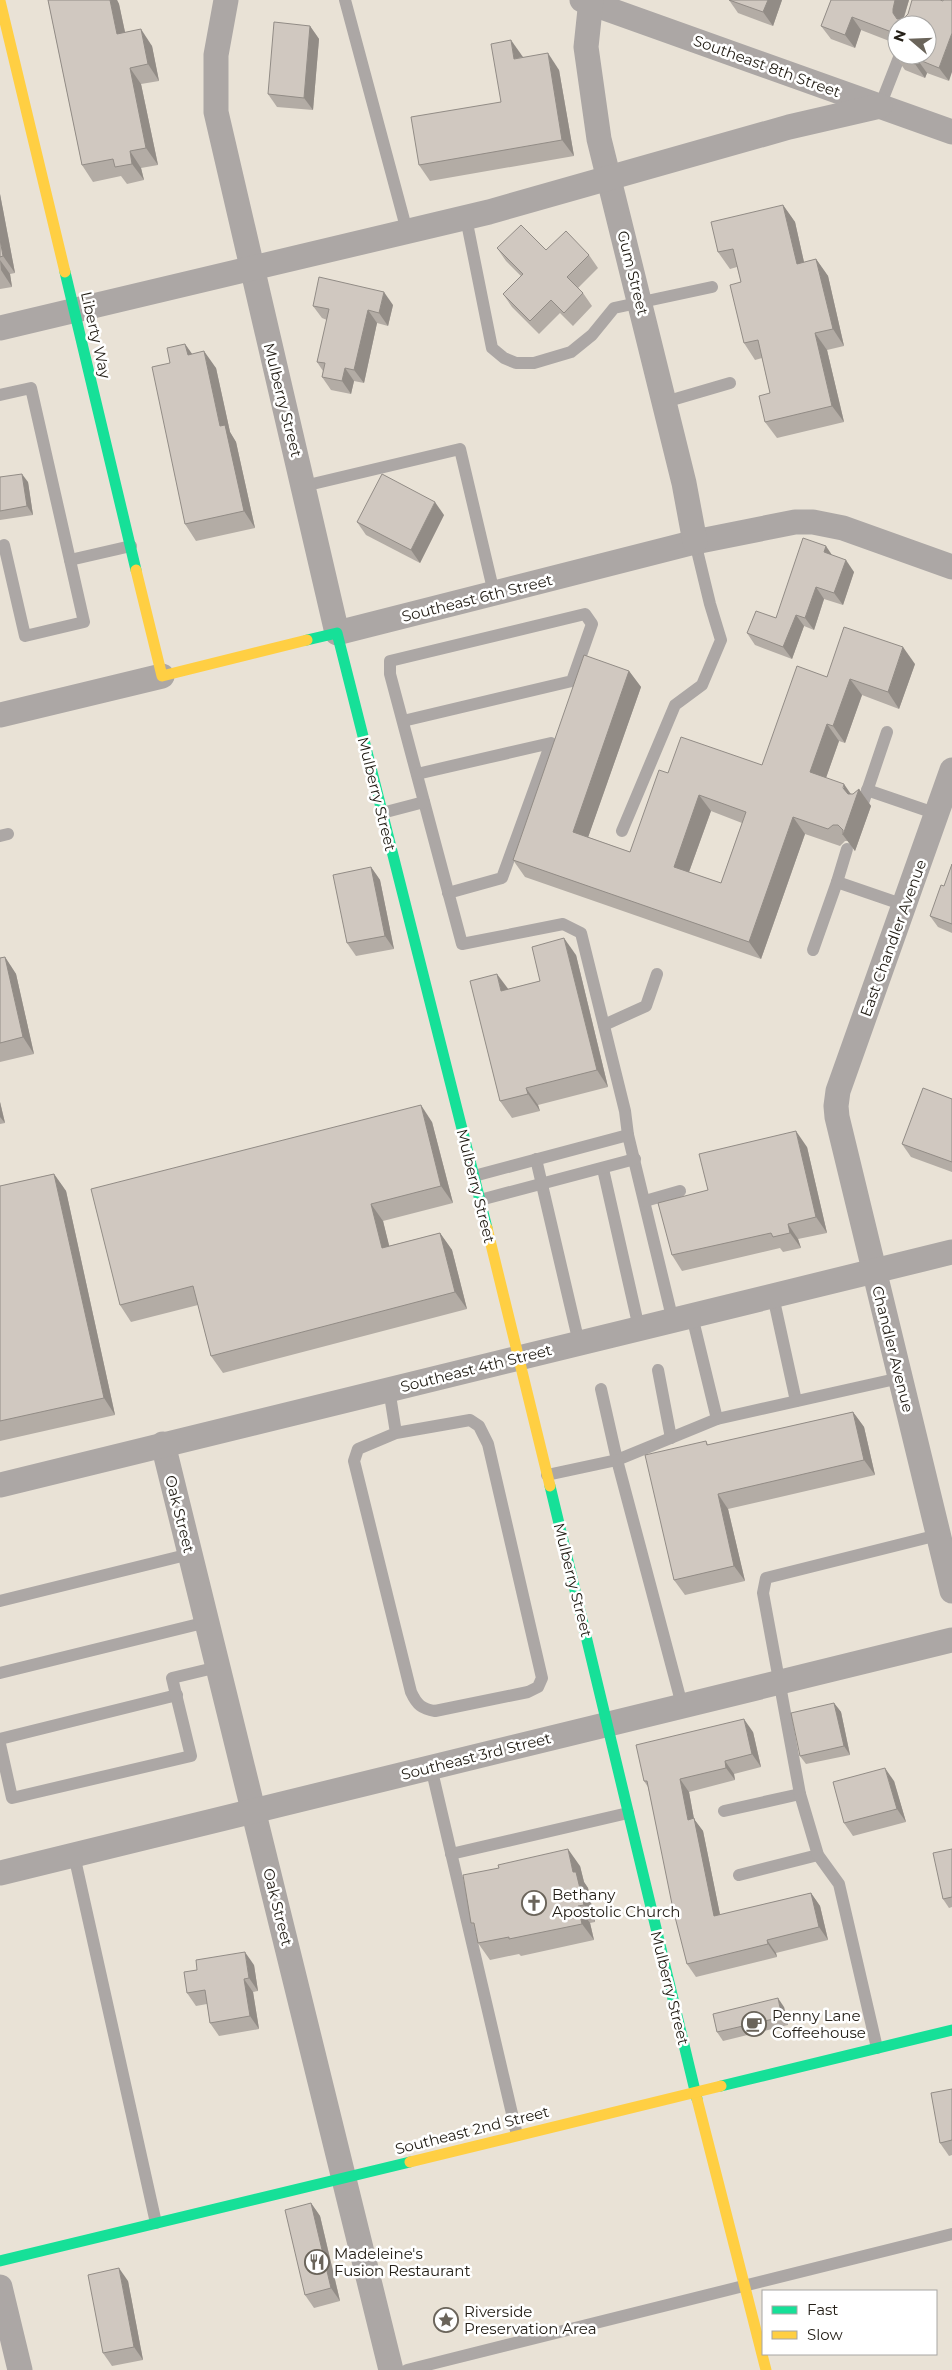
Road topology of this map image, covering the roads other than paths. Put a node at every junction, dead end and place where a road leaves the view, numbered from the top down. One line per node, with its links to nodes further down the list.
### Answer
1 (226, 0): 11 (street, Mulberry Street)
2 (345, 0): 10 (lane)
3 (0, 1): 14 (street, Liberty Way)
4 (588, 1): 6 (street, Southeast 8th Street); 8 (street, Gum Street)
5 (896, 65): 6 (lane)
6 (880, 106): 7 (street, Southeast 8th Street); 8 (street)
7 (952, 132)
8 (607, 179): 9 (street); 13 (street, Gum Street)
9 (466, 218): 10 (street); 13 (lane)
10 (407, 232): 11 (street)
11 (251, 268): 14 (street); 19 (street, Mulberry Street)
12 (712, 287): 13 (lane)
13 (640, 303): 18 (street, Gum Street)
14 (75, 309): 15 (street); 22 (street, Liberty Way)
15 (0, 328)
16 (730, 383): 18 (lane)
17 (0, 395): 23 (lane)
18 (665, 402): 20 (street, Gum Street)
19 (304, 486): 26 (lane); 27 (street, Mulberry Street)
20 (695, 542): 24 (street, Southeast 6th Street); 26 (street, Southeast 6th Street); 39 (lane)
21 (4, 544): 25 (lane)
22 (131, 546): 23 (lane); 28 (street, Liberty Way)
23 (70, 560): 25 (lane)
24 (952, 567)
25 (5, 568)
26 (494, 593): 27 (street, Southeast 6th Street)
27 (337, 632): 28 (street, Southeast 6th Street); 37 (street, Mulberry Street)
28 (162, 676): 29 (street, Southeast 6th Street)
29 (0, 715)
30 (403, 721): 30 (lane); 33 (lane)
31 (887, 732): 34 (lane)
32 (952, 770): 38 (street, East Chandler Avenue)
33 (417, 774): 35 (lane); 42 (lane)
34 (867, 790): 36 (lane); 38 (lane)
35 (424, 802): 37 (lane); 42 (lane)
36 (863, 803)
37 (382, 813): 52 (street, Mulberry Street)
38 (937, 814): 43 (street, East Chandler Avenue)
39 (622, 831)
40 (847, 849): 41 (lane)
41 (837, 882): 43 (lane); 44 (lane)
42 (448, 894): 46 (lane)
43 (904, 905): 47 (street, East Chandler Avenue)
44 (813, 950)
45 (657, 974): 46 (lane)
46 (604, 1025): 48 (lane)
47 (836, 1106): 58 (street, Chandler Avenue)
48 (628, 1135): 49 (lane); 50 (lane)
49 (536, 1159): 52 (lane); 53 (lane)
50 (635, 1159): 51 (lane); 56 (lane)
51 (603, 1169): 53 (lane); 61 (lane)
52 (474, 1176): 55 (street, Mulberry Street)
53 (542, 1183): 55 (lane); 62 (lane)
54 (680, 1191): 56 (lane)
55 (480, 1200): 63 (street, Mulberry Street)
56 (645, 1201): 60 (lane)
57 (952, 1252): 58 (street, Southeast 4th Street)
58 (874, 1272): 59 (street, Southeast 4th Street); 65 (street, Chandler Avenue)
59 (773, 1296): 60 (street, Southeast 4th Street); 68 (lane)
60 (683, 1318): 61 (street, Southeast 4th Street); 69 (lane)
61 (639, 1328): 62 (street, Southeast 4th Street)
62 (579, 1343): 63 (street, Southeast 4th Street)
63 (519, 1357): 66 (street, Southeast 4th Street); 74 (street, Mulberry Street)
64 (658, 1370): 71 (lane)
65 (900, 1378): 68 (lane); 76 (street, Chandler Avenue)
66 (389, 1389): 70 (lane); 72 (street, Southeast 4th Street)
67 (601, 1389): 73 (lane)
68 (796, 1401): 69 (lane)
69 (717, 1419): 71 (lane)
70 (396, 1433): 70 (lane)
71 (671, 1438): 73 (lane)
72 (163, 1444): 75 (street, Southeast 4th Street); 77 (street, Oak Street)
73 (617, 1460): 74 (lane); 86 (lane)
74 (547, 1475): 87 (street, Mulberry Street)
75 (0, 1484)
76 (938, 1535): 78 (street, Chandler Avenue); 84 (lane)
77 (190, 1554): 79 (lane); 80 (street, Oak Street)
78 (952, 1591)
79 (0, 1601)
80 (207, 1622): 82 (street, Oak Street); 83 (lane)
81 (952, 1640): 84 (street, Southeast 3rd Street)
82 (218, 1667): 85 (lane); 92 (street, Oak Street)
83 (0, 1673)
84 (780, 1682): 86 (street, Southeast 3rd Street); 91 (lane)
85 (177, 1695): 88 (lane); 89 (lane)
86 (682, 1705): 87 (street, Southeast 3rd Street)
87 (608, 1723): 90 (street, Southeast 3rd Street); 94 (street, Mulberry Street)
88 (0, 1739)
89 (0, 1744)
90 (431, 1767): 92 (street, Southeast 3rd Street); 95 (lane)
91 (800, 1794): 93 (lane); 97 (lane)
92 (254, 1810): 96 (street, Southeast 3rd Street); 104 (street, Oak Street)
93 (724, 1811)
94 (628, 1813): 95 (lane); 102 (street, Mulberry Street)
95 (451, 1854): 103 (lane)
96 (74, 1855): 98 (street, Southeast 3rd Street); 105 (lane)
97 (818, 1855): 99 (lane); 101 (lane)
98 (0, 1873)
99 (739, 1875)
100 (952, 2030): 101 (street, Southeast 2nd Street)
101 (876, 2048): 102 (street, Southeast 2nd Street)
102 (695, 2092): 103 (street, Southeast 2nd Street); 108 (street, Mulberry Street)
103 (517, 2135): 104 (street, Southeast 2nd Street)
104 (344, 2177): 105 (street, Southeast 2nd Street); 113 (street, Oak Street)
105 (156, 2223): 107 (street, Southeast 2nd Street)
106 (952, 2234): 108 (lane)
107 (0, 2261)
108 (744, 2285): 111 (street, Mulberry Street); 114 (lane)
109 (0, 2287): 112 (street)
110 (762, 2355): 115 (street, Mulberry Street)
111 (762, 2355)
112 (20, 2370)
113 (391, 2370)
114 (407, 2370)
115 (766, 2370)

